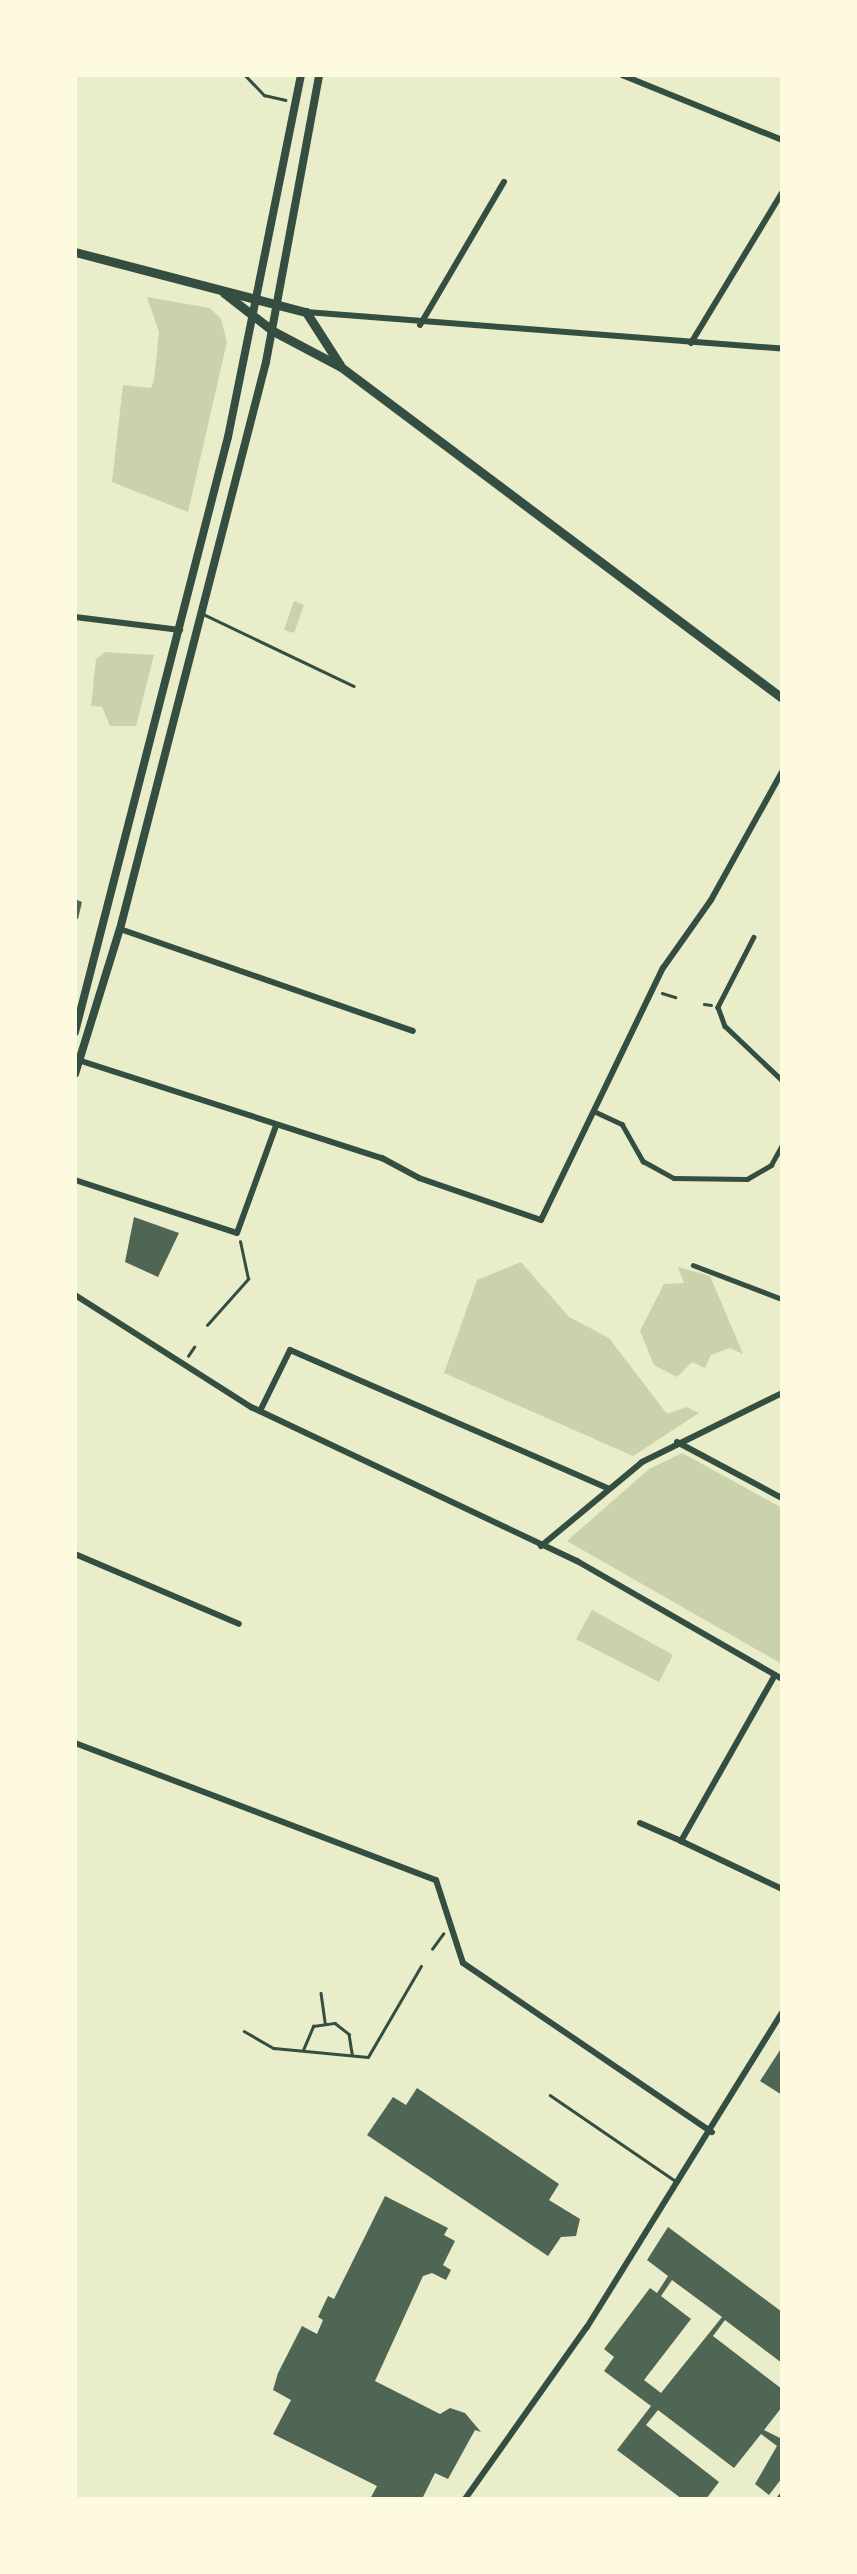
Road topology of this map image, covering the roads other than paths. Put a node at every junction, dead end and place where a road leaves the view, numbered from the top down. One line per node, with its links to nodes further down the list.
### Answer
1 (301, 75): 9 (street)
2 (319, 75): 10 (street)
3 (622, 75): 4 (street)
4 (782, 140)
5 (504, 182): 13 (street)
6 (782, 193): 15 (street)
7 (75, 252): 8 (main road)
8 (224, 293): 9 (main road); 12 (main road)
9 (252, 299): 10 (main road); 12 (street)
10 (279, 305): 11 (main road); 14 (street)
11 (306, 312): 13 (street); 17 (main road)
12 (250, 313): 14 (main road); 20 (street)
13 (420, 325): 15 (street)
14 (273, 331): 17 (main road); 18 (street)
15 (691, 343): 16 (street)
16 (782, 349)
17 (341, 367): 22 (main road)
18 (202, 614): 21 (lane); 24 (street)
19 (75, 617): 20 (street)
20 (180, 630): 27 (street)
21 (354, 686)
22 (782, 698)
23 (782, 772): 31 (street)
24 (120, 929): 26 (street); 28 (street)
25 (754, 937): 30 (street)
26 (413, 1031)
27 (75, 1032)
28 (78, 1060): 29 (street); 32 (street)
29 (75, 1074)
30 (782, 1080)
31 (596, 1112): 32 (street); 33 (street)
32 (276, 1126): 34 (street)
33 (782, 1145)
34 (75, 1180)
35 (693, 1265): 37 (street)
36 (75, 1295): 39 (street)
37 (782, 1299)
38 (782, 1393): 40 (street)
39 (260, 1411): 41 (street); 43 (street)
40 (677, 1443): 41 (street); 42 (street)
41 (607, 1488): 43 (street)
42 (782, 1498)
43 (541, 1546): 46 (street)
44 (75, 1554): 45 (street)
45 (239, 1624)
46 (778, 1677): 49 (street)
47 (75, 1743): 53 (street)
48 (639, 1823): 49 (street)
49 (681, 1841): 50 (street)
50 (782, 1889)
51 (782, 2013): 53 (street)
52 (550, 2095): 54 (lane)
53 (712, 2132): 54 (street)
54 (679, 2183): 55 (street)
55 (465, 2499)

